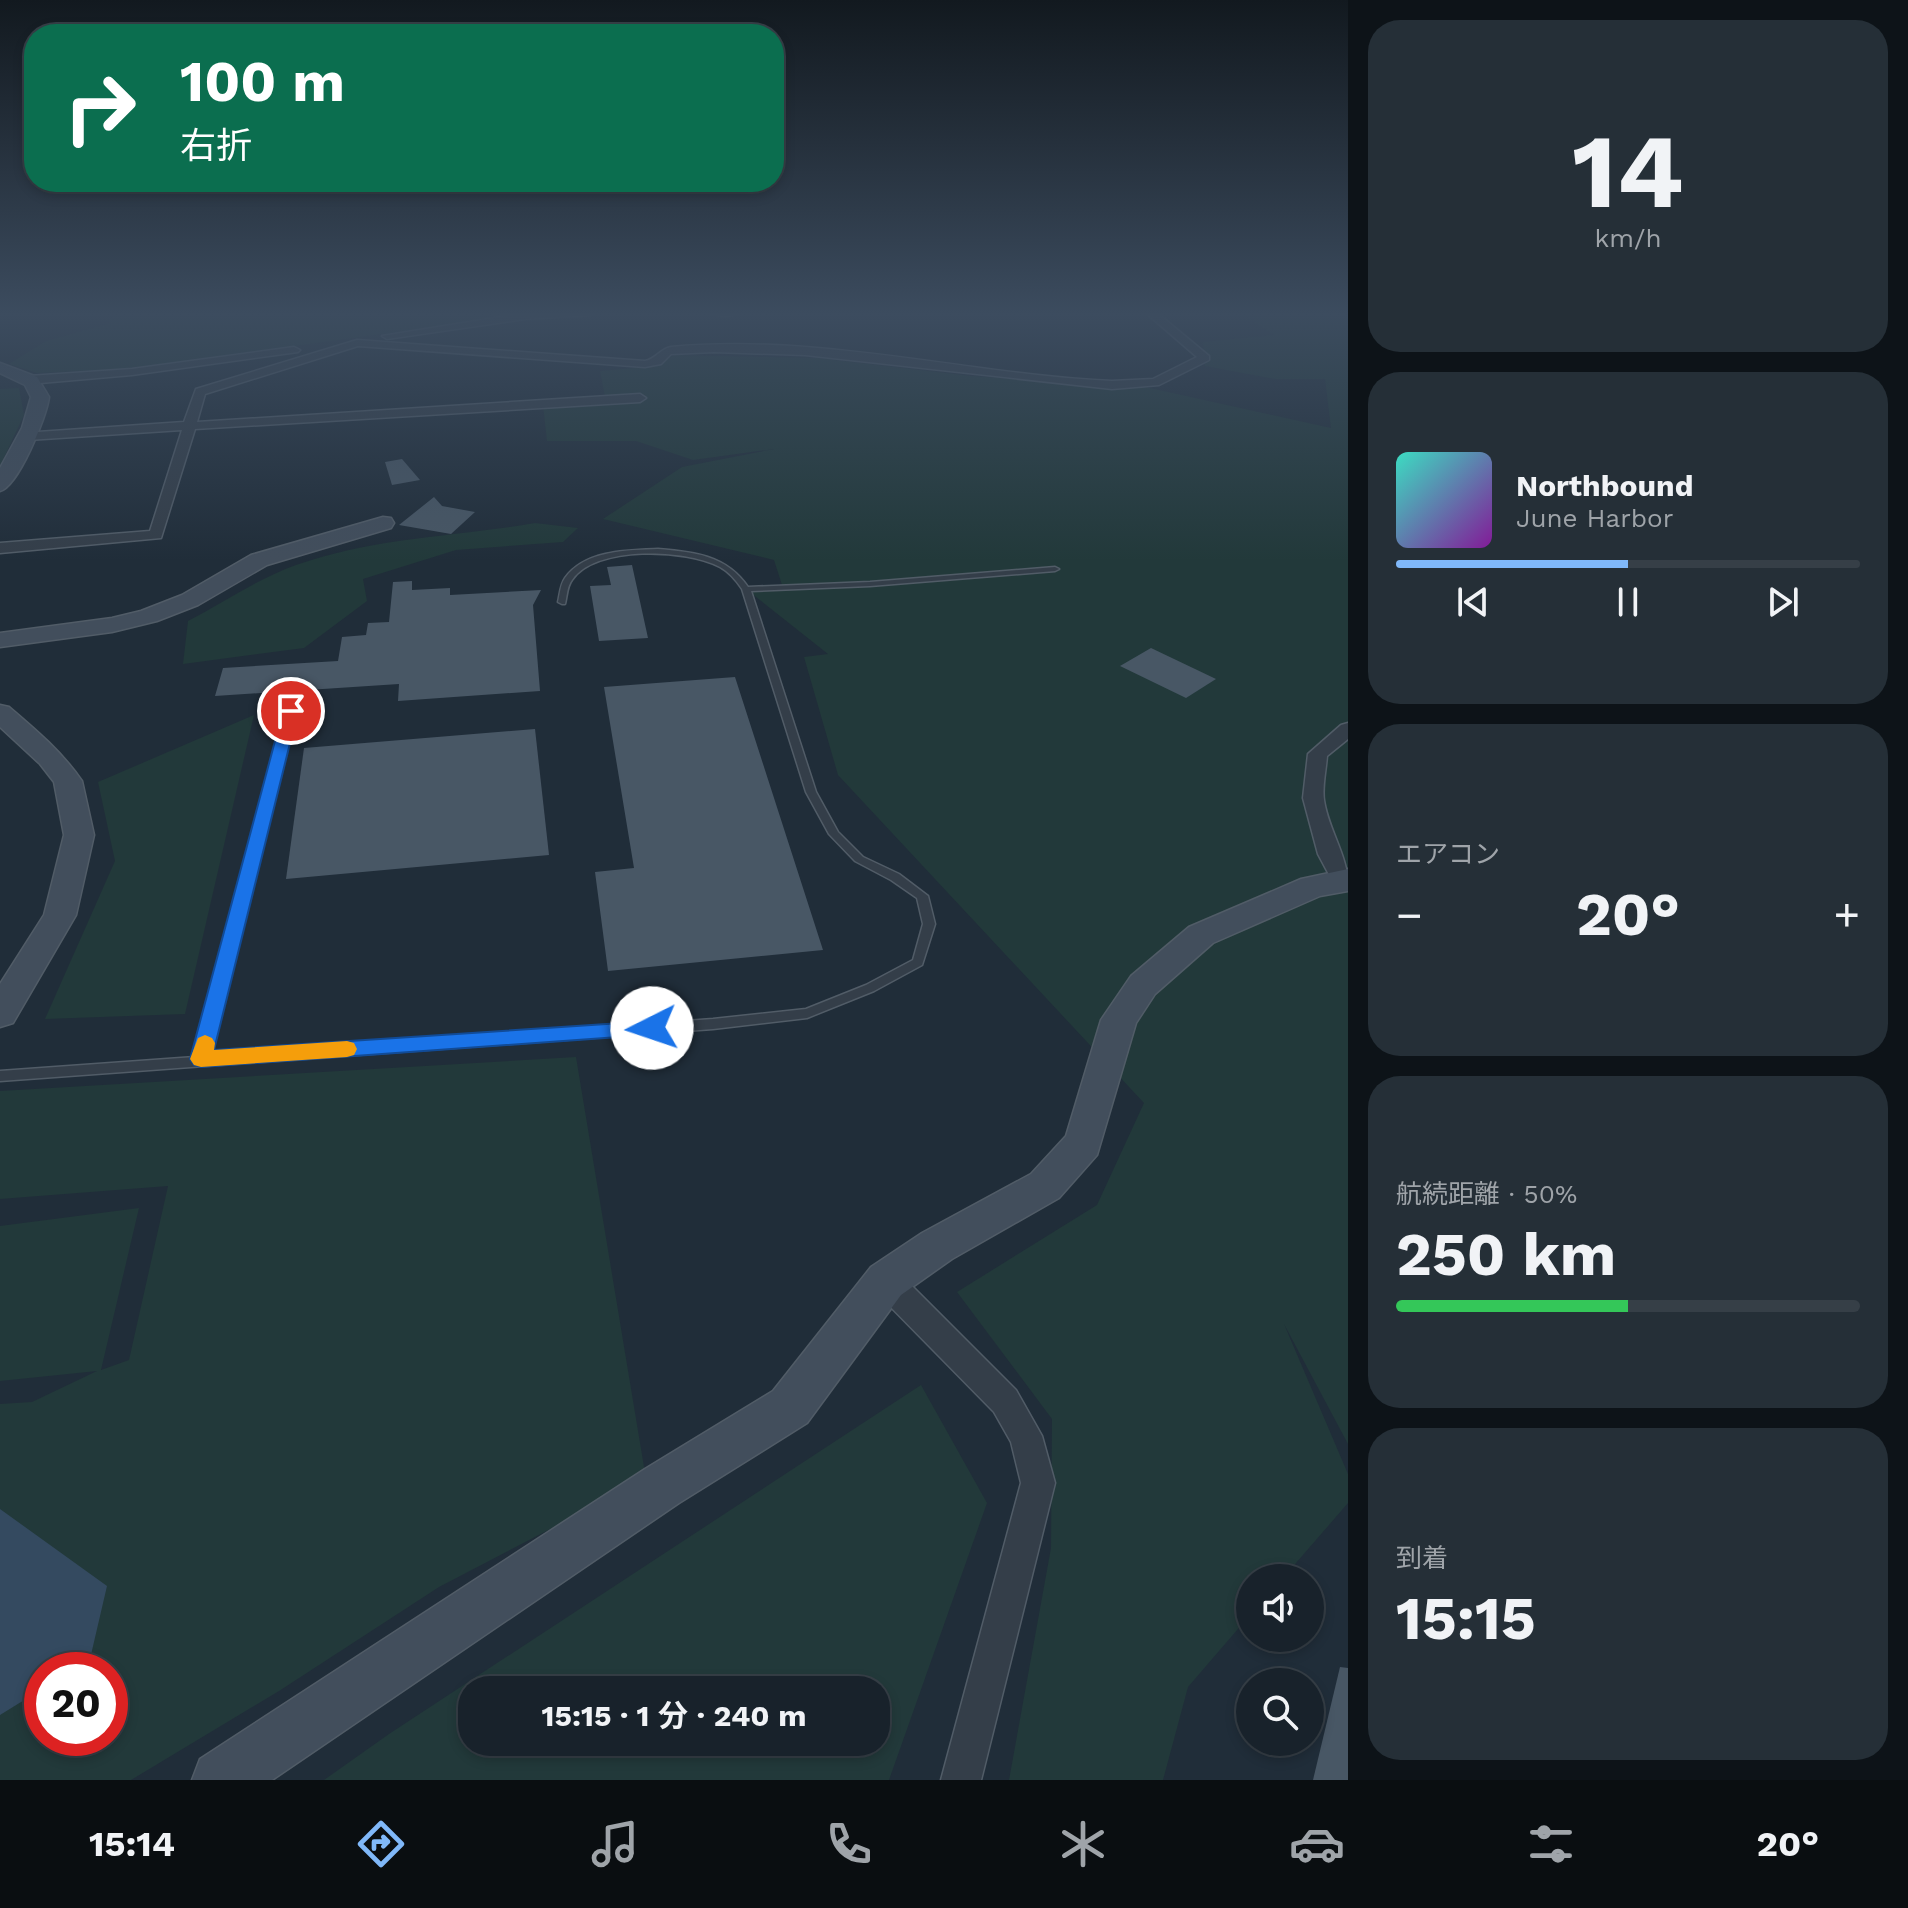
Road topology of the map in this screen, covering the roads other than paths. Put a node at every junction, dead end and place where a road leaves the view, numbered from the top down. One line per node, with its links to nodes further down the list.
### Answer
1 (40, 395): 5 (street)
2 (199, 395): 4 (street)
3 (640, 398): 4 (street)
4 (189, 424): 5 (street); 8 (street)
5 (28, 436): 6 (street)
6 (0, 485)
7 (383, 523): 12 (street)
8 (0, 548)
9 (1055, 569): 10 (lane)
10 (746, 589): 11 (lane); 18 (lane)
11 (562, 602)
12 (0, 640)
13 (291, 711): 18 (lane)
14 (0, 713): 17 (street)
15 (1348, 729): 16 (street)
16 (1345, 880): 20 (street)
17 (0, 1014)
18 (201, 1059): 19 (lane)
19 (0, 1076)
20 (886, 1281): 21 (street); 22 (street)
21 (221, 1780)
22 (961, 1780)

